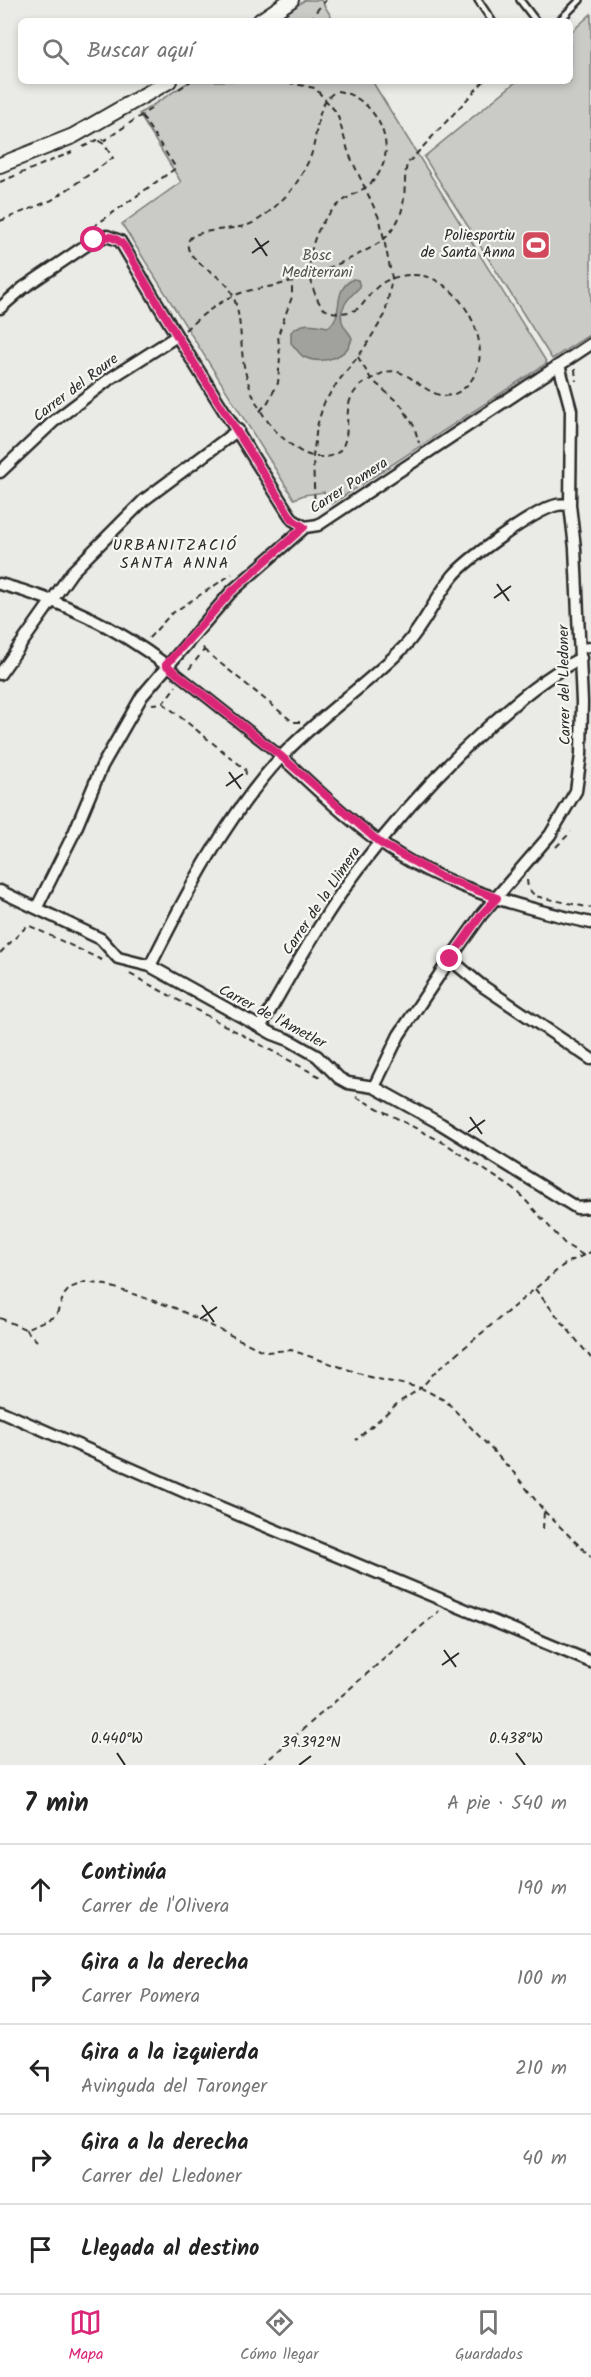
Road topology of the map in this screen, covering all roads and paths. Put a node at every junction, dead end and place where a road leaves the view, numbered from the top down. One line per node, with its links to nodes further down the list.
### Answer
1 (291, 0): 6 (street)
2 (326, 0): 7 (path)
3 (478, 0): 8 (lane)
4 (520, 0): 9 (lane)
5 (579, 0): 10 (lane)
6 (264, 18)
7 (314, 18)
8 (490, 18)
9 (534, 18)
10 (562, 18)
11 (295, 84): 14 (path)
12 (481, 84): 23 (path)
13 (174, 85): 18 (street)
14 (326, 99): 20 (path); 20 (path); 27 (path)
15 (160, 102): 16 (path)
16 (141, 115): 17 (path); 22 (path)
17 (97, 140): 19 (path); 21 (path)
18 (0, 165)
19 (0, 182)
20 (366, 188): 23 (path); 24 (path)
21 (0, 221)
22 (93, 227)
23 (385, 239): 24 (path); 25 (path)
24 (311, 274): 25 (path); 26 (path)
25 (392, 278): 31 (path); 34 (path)
26 (292, 280): 27 (path); 36 (path)
27 (234, 296): 29 (path); 36 (path)
28 (0, 308): 29 (street)
29 (181, 333): 37 (street); 40 (street, Carrer del Roure)
30 (591, 344): 33 (street, Carrer Pomera)
31 (358, 357): 34 (path); 39 (path)
32 (579, 363): 35 (path)
33 (559, 365): 41 (street, Carrer del Lledoner); 43 (street, Carrer Pomera)
34 (370, 379): 38 (path); 39 (path)
35 (577, 390)
36 (260, 411): 39 (path)
37 (238, 430): 43 (street); 46 (street)
38 (421, 448)
39 (313, 457): 42 (path)
40 (0, 472)
41 (570, 505): 50 (street, Carrer del Lledoner); 57 (street)
42 (315, 517)
43 (304, 527): 51 (street, Carrer Pomera)
44 (241, 569): 47 (path)
45 (0, 584): 46 (street)
46 (51, 600): 51 (street); 52 (street)
47 (150, 638)
48 (200, 639): 49 (path)
49 (204, 650): 53 (path); 56 (path)
50 (584, 651): 60 (street, Carrer de la Llimera); 64 (street, Carrer del Lledoner)
51 (166, 665): 53 (street); 65 (street, Carrer Pomera)
52 (0, 674)
53 (182, 678): 54 (path); 57 (street)
54 (163, 703): 55 (path); 58 (path)
55 (149, 704)
56 (303, 722)
57 (282, 757): 60 (street); 71 (street)
58 (248, 782)
59 (571, 832): 61 (path)
60 (380, 843): 64 (street); 73 (street, Carrer de la Llimera)
61 (551, 853)
62 (530, 873): 66 (path)
63 (0, 891): 65 (street, Carrer de l'Ametler)
64 (497, 898): 67 (street); 69 (street, Carrer del Lledoner)
65 (37, 907): 71 (street, Carrer de l'Ametler)
66 (591, 908)
67 (591, 923)
68 (0, 953): 70 (path)
69 (450, 959): 74 (street); 76 (street, Carrer del Lledoner)
70 (107, 963)
71 (150, 966): 73 (street, Carrer de l'Ametler)
72 (128, 973): 75 (path)
73 (261, 1026): 76 (street, Carrer de l'Ametler)
74 (591, 1059)
75 (331, 1083)
76 (374, 1087): 78 (street, Carrer de l'Ametler)
77 (351, 1094): 80 (path)
78 (590, 1208)
79 (591, 1252): 80 (path)
80 (583, 1255): 81 (path)
81 (535, 1289): 85 (path); 86 (path)
82 (0, 1318): 83 (path)
83 (25, 1329): 84 (path); 86 (path)
84 (37, 1341)
85 (591, 1358)
86 (421, 1388): 88 (path); 89 (path)
87 (0, 1411): 92 (street)
88 (356, 1440)
89 (544, 1512): 90 (path); 91 (path)
90 (543, 1529)
91 (591, 1557)
92 (451, 1602): 93 (street); 94 (path)
93 (591, 1662)
94 (262, 1765)

